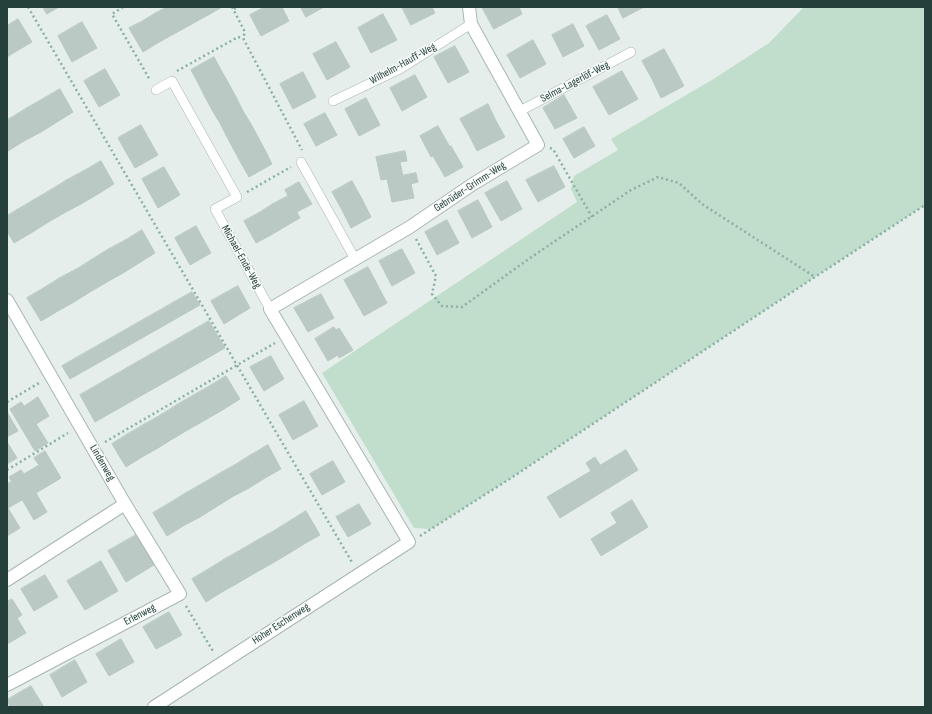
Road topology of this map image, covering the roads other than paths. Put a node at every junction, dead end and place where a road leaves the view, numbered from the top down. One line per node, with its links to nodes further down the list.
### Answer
1 (469, 7): 2 (street)
2 (471, 24): 5 (lane, Wilhelm-Hauff-Weg); 6 (street)
3 (631, 52): 6 (lane, Selma-Lagerlöf-Weg)
4 (156, 90): 10 (lane, Michael-Ende-Weg)
5 (334, 101)
6 (520, 112): 8 (street, Gebrüder-Grimm-Weg)
7 (301, 162): 8 (lane)
8 (355, 259): 10 (street, Gebrüder-Grimm-Weg)
9 (7, 300): 11 (street, Lindenweg)
10 (270, 309): 12 (street, Michael-Ende-Weg)
11 (125, 504): 13 (street); 14 (street, Erlenweg)
12 (409, 542): 15 (street, Hoher Eschenweg)
13 (7, 580)
14 (7, 684)
15 (154, 707)

